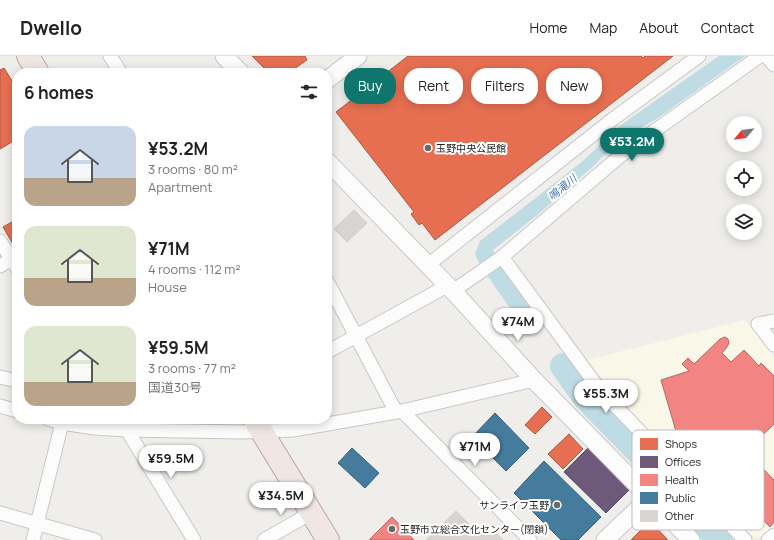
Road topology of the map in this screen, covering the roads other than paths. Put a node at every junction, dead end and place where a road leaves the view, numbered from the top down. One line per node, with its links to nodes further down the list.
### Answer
1 (28, 56): 9 (highway)
2 (110, 56): 10 (street)
3 (224, 56): 11 (street)
4 (358, 56): 12 (street)
5 (699, 56): 18 (street)
6 (760, 56): 16 (street)
7 (766, 56): 8 (street)
8 (774, 64)
9 (35, 68)
10 (118, 68)
11 (236, 68)
12 (332, 76)
13 (332, 166): 18 (street)
14 (0, 241): 15 (street)
15 (12, 257)
16 (500, 258): 20 (street); 38 (street)
17 (12, 262): 19 (street)
18 (428, 265): 20 (street)
19 (0, 266)
20 (450, 288): 23 (street); 27 (street)
21 (332, 290): 23 (street)
22 (774, 320): 24 (street)
23 (356, 336): 25 (street); 31 (street)
24 (774, 344)
25 (332, 349)
26 (0, 377): 28 (street)
27 (534, 380): 31 (street); 39 (street)
28 (12, 381)
29 (0, 406): 30 (street)
30 (12, 410)
31 (399, 411): 32 (street); 52 (street)
32 (332, 423)
33 (62, 424): 43 (street)
34 (68, 424): 37 (street)
35 (326, 424): 36 (street)
36 (258, 425): 37 (street); 41 (highway)
37 (127, 430): 49 (street)
38 (632, 436)
39 (632, 457)
40 (0, 513): 43 (street)
41 (311, 513): 50 (street); 51 (highway)
42 (632, 514): 53 (street)
43 (37, 524): 47 (street); 48 (street)
44 (687, 530): 54 (street)
45 (731, 530): 55 (street)
46 (774, 535): 56 (street)
47 (33, 540)
48 (95, 540)
49 (194, 540)
50 (264, 540)
51 (328, 540)
52 (530, 540)
53 (605, 540)
54 (692, 540)
55 (745, 540)
56 (768, 540)

